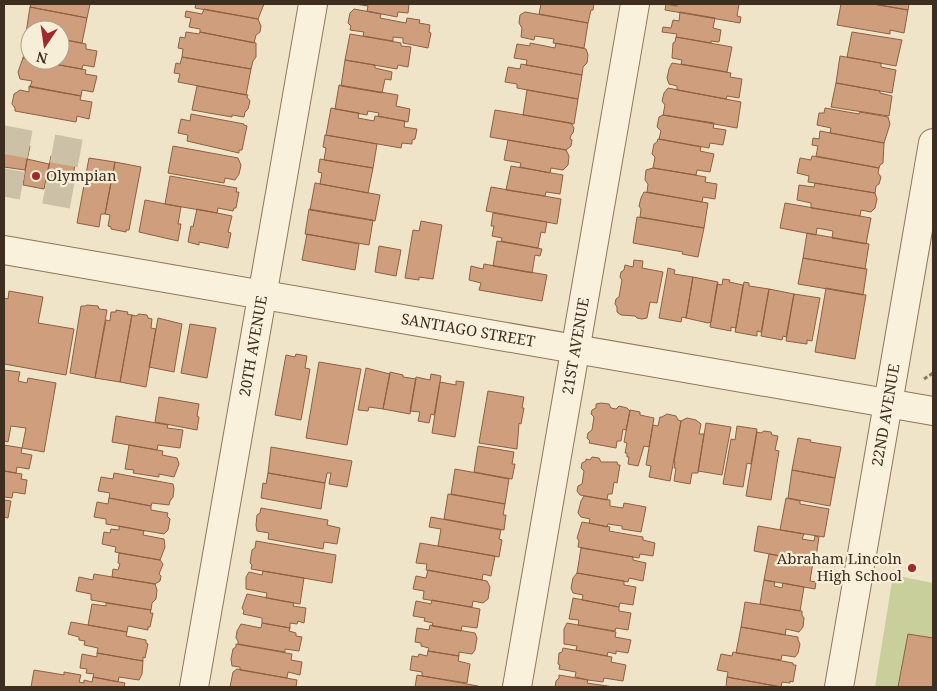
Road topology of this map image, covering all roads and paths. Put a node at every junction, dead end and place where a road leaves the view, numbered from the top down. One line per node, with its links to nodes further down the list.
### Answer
1 (313, 4): 5 (street, 20TH AVENUE)
2 (635, 4): 6 (street, 21ST AVENUE)
3 (933, 143): 9 (street, 22ND AVENUE)
4 (4, 250): 5 (street, SANTIAGO STREET)
5 (262, 295): 6 (street, SANTIAGO STREET); 11 (street, 20TH AVENUE)
6 (575, 350): 9 (street, SANTIAGO STREET); 12 (street, 21ST AVENUE)
7 (933, 374): 8 (path)
8 (924, 379)
9 (888, 404): 10 (street, SANTIAGO STREET); 13 (street, 22ND AVENUE)
10 (933, 411)
11 (194, 687)
12 (517, 687)
13 (839, 687)

